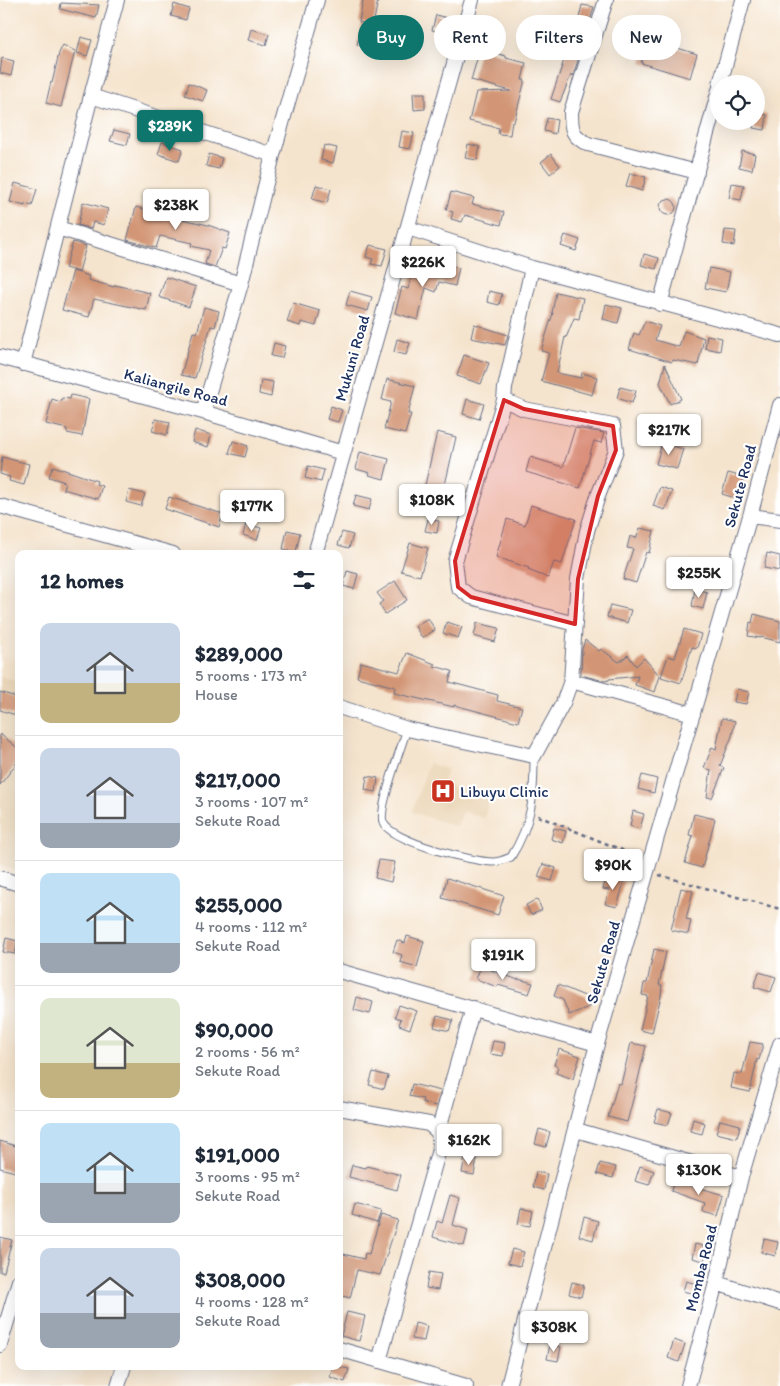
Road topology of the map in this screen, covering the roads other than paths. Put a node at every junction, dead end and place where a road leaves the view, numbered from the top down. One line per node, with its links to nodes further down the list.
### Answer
1 (117, 0): 7 (street)
2 (317, 0): 9 (street)
3 (472, 0): 12 (street, Mukuni Road)
4 (606, 0): 10 (street)
5 (743, 0): 6 (street)
6 (722, 75)
7 (91, 96): 9 (street); 11 (street)
8 (710, 124): 10 (street)
9 (273, 155): 14 (street)
10 (697, 172): 15 (street)
11 (58, 228): 14 (street); 18 (street)
12 (408, 228): 13 (street); 22 (street, Mukuni Road)
13 (532, 268): 15 (street); 19 (street)
14 (241, 284): 21 (street)
15 (660, 304): 16 (street)
16 (780, 335)
17 (0, 357): 18 (street, Kaliangile Road)
18 (23, 364): 21 (street, Kaliangile Road)
19 (504, 400): 28 (street); 28 (street)
20 (780, 405): 24 (street, Sekute Road)
21 (203, 412): 22 (street, Kaliangile Road)
22 (343, 453): 27 (street, Mukuni Road)
23 (0, 506): 26 (street)
24 (750, 516): 25 (street); 31 (street, Sekute Road)
25 (780, 520)
26 (159, 550)
27 (316, 550)
28 (575, 624): 29 (street)
29 (571, 681): 31 (street); 33 (street)
30 (343, 708): 32 (street)
31 (693, 714): 38 (street, Sekute Road)
32 (407, 729): 33 (street); 33 (lane)
33 (534, 756)
34 (0, 878): 35 (street)
35 (15, 883)
36 (343, 972): 37 (street)
37 (473, 1008): 38 (street); 42 (street)
38 (597, 1044): 41 (street, Sekute Road)
39 (780, 1044): 43 (street, Momba Road)
40 (343, 1109): 42 (street)
41 (576, 1130): 43 (street); 53 (street, Sekute Road)
42 (438, 1132): 49 (street)
43 (741, 1177): 44 (street, Momba Road)
44 (716, 1284): 46 (street); 54 (street, Momba Road)
45 (15, 1294): 47 (street)
46 (780, 1303)
47 (0, 1345)
48 (343, 1350): 49 (street)
49 (379, 1361): 52 (street)
50 (123, 1370): 51 (street)
51 (118, 1386)
52 (466, 1386)
53 (508, 1386)
54 (688, 1386)

